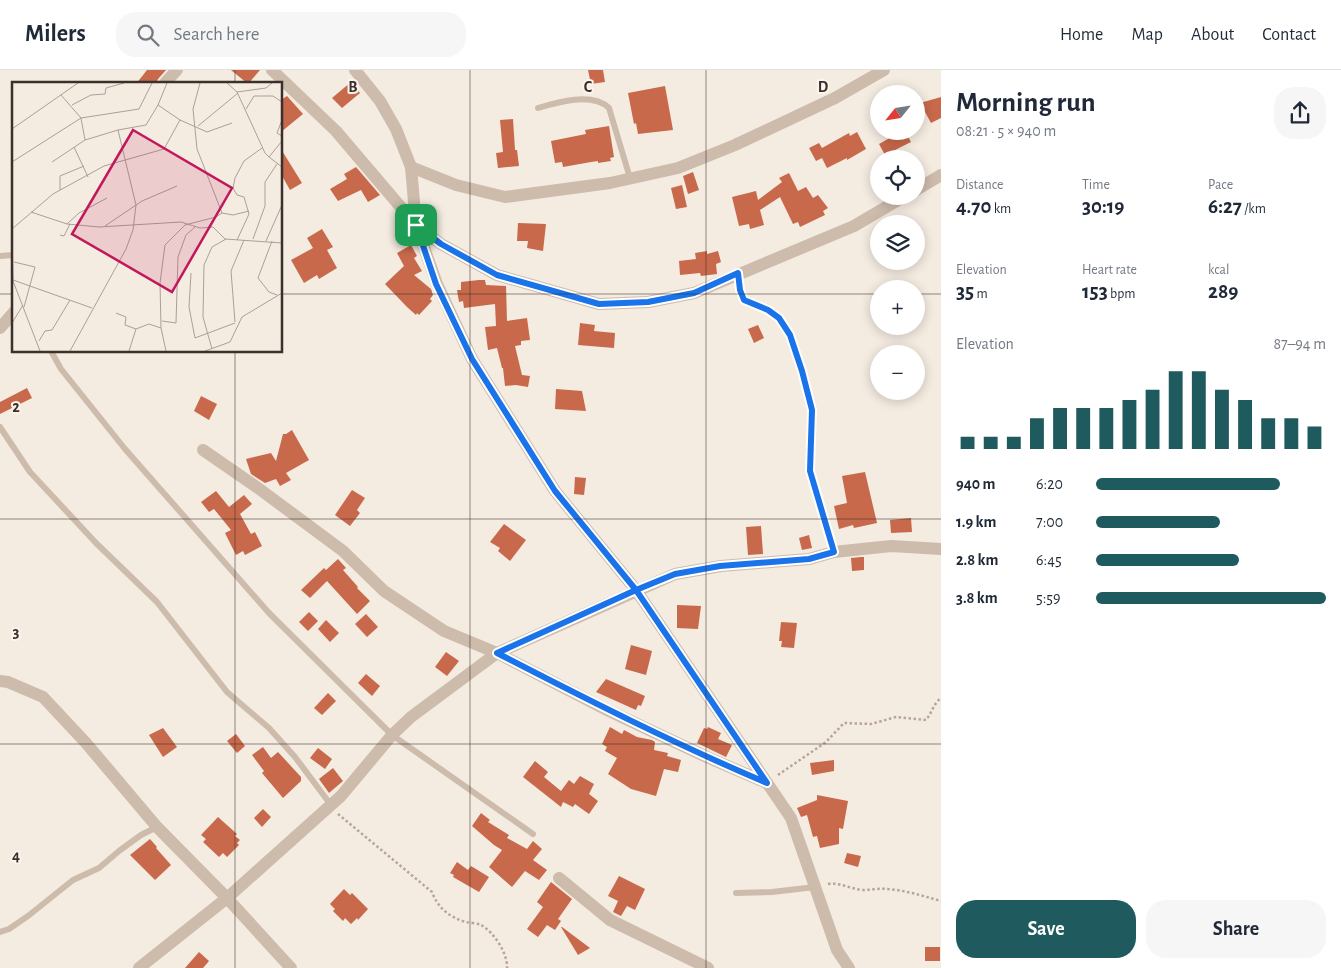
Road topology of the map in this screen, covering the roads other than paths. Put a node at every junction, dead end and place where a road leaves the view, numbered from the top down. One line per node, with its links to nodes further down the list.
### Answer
1 (177, 70): 5 (street)
2 (272, 70): 12 (street)
3 (355, 70): 7 (street)
4 (884, 70): 9 (street)
5 (166, 82)
6 (538, 108): 9 (lane)
7 (411, 167): 9 (street); 12 (street)
8 (941, 175): 10 (street)
9 (630, 178)
10 (925, 185)
11 (890, 205): 13 (street)
12 (416, 225): 13 (street); 21 (street)
13 (738, 273): 20 (lane)
14 (12, 314): 15 (street)
15 (0, 328)
16 (52, 352): 24 (lane)
17 (0, 427): 26 (lane)
18 (203, 450): 22 (street)
19 (941, 550): 20 (street)
20 (834, 552): 21 (street)
21 (636, 590): 22 (street); 25 (street)
22 (497, 653): 24 (street); 25 (street)
23 (0, 681): 27 (street)
24 (392, 735): 26 (street); 28 (lane)
25 (767, 783): 30 (street)
26 (331, 805): 32 (street)
27 (157, 827): 32 (street); 33 (lane)
28 (533, 834)
29 (559, 878): 36 (street)
30 (815, 887): 31 (lane); 37 (street)
31 (736, 893)
32 (227, 898): 34 (street); 35 (street)
33 (0, 932)
34 (139, 968)
35 (291, 968)
36 (708, 968)
37 (849, 968)

